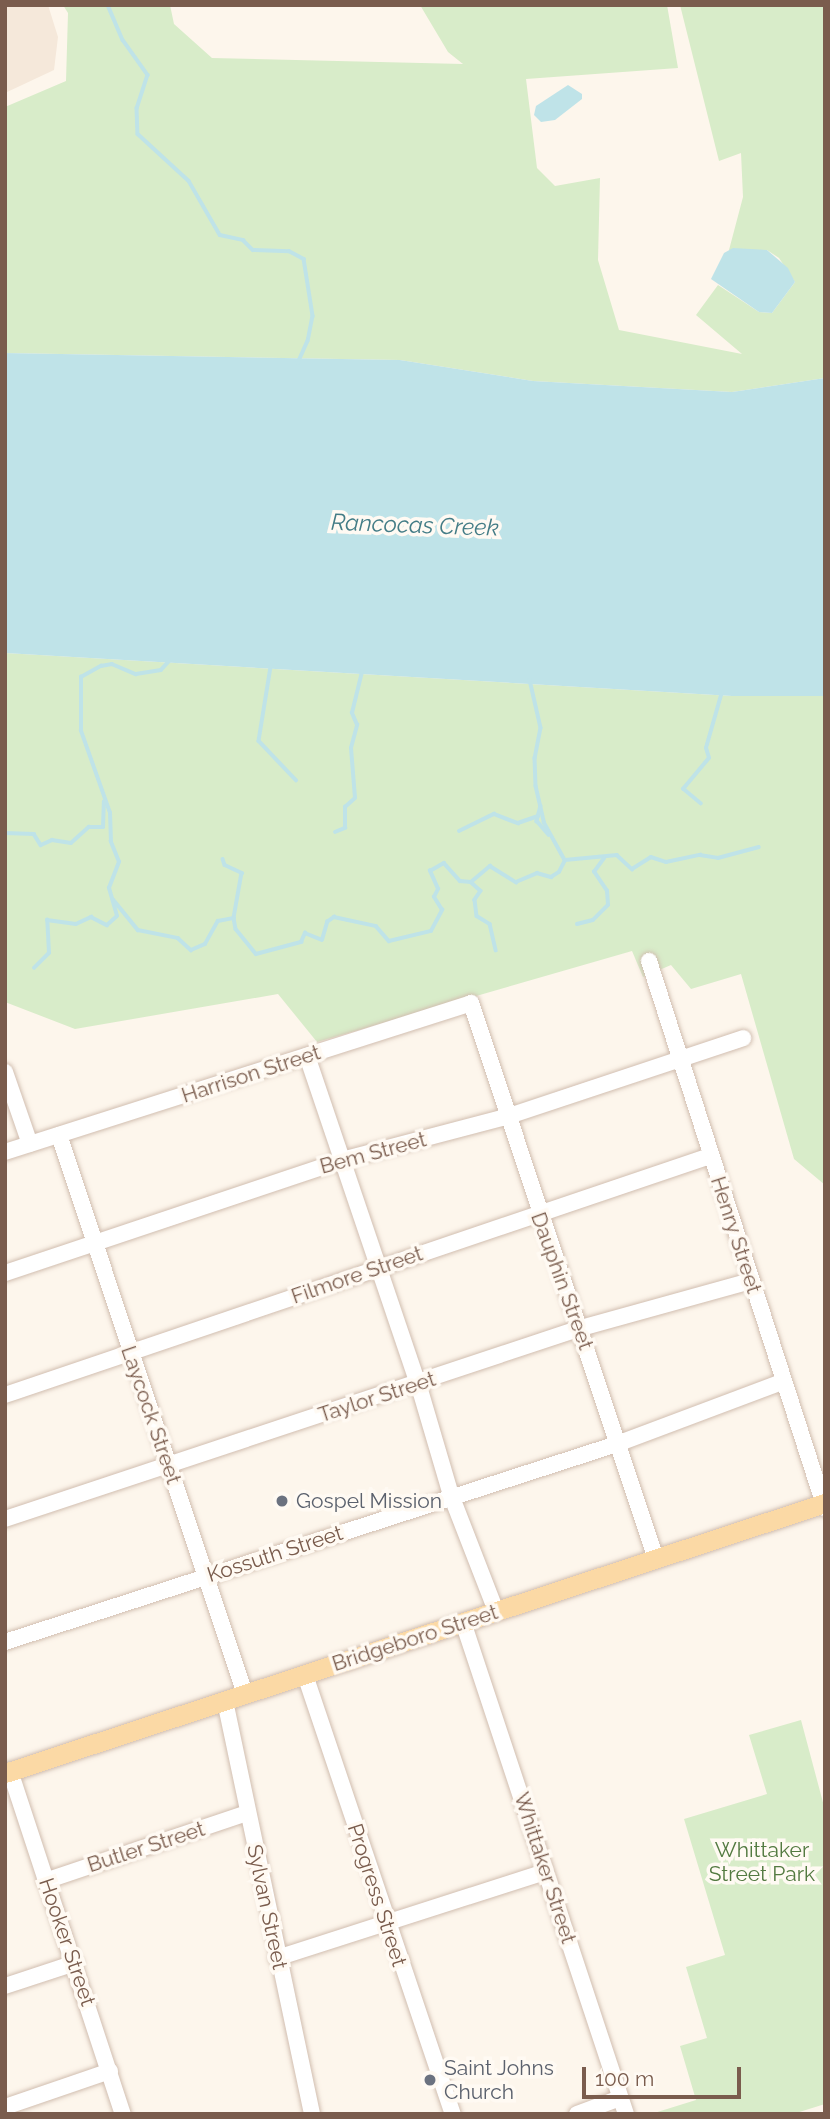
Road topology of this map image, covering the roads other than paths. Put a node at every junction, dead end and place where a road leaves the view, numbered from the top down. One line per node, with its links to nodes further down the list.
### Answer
1 (649, 961): 5 (street, Henry Street)
2 (471, 1003): 4 (street, Harrison Street); 7 (street, Dauphin Street)
3 (743, 1038): 5 (street, Bem Street)
4 (307, 1056): 8 (street, Harrison Street); 12 (street)
5 (677, 1059): 7 (street, Bem Street); 11 (street, Henry Street)
6 (5, 1072): 9 (street)
7 (506, 1117): 12 (street, Bem Street); 13 (street, Dauphin Street)
8 (59, 1135): 9 (street, Harrison Street); 14 (street, Laycock Street)
9 (30, 1144): 10 (street, Harrison Street)
10 (5, 1152)
11 (710, 1156): 13 (street, Filmore Street); 17 (street, Henry Street)
12 (341, 1160): 14 (street, Bem Street); 15 (street)
13 (538, 1214): 15 (street, Filmore Street); 18 (street, Dauphin Street)
14 (93, 1241): 16 (street, Bem Street); 19 (street, Laycock Street)
15 (375, 1268): 19 (street, Filmore Street); 21 (street)
16 (5, 1273)
17 (751, 1282): 18 (street, Taylor Street); 20 (street, Henry Street)
18 (580, 1328): 21 (street, Taylor Street); 23 (street, Dauphin Street)
19 (130, 1354): 22 (street, Filmore Street); 24 (street, Laycock Street)
20 (782, 1382): 23 (street, Kossuth Street); 26 (street, Henry Street)
21 (418, 1383): 24 (street, Taylor Street); 25 (street)
22 (5, 1395)
23 (617, 1444): 25 (street, Kossuth Street); 28 (street, Dauphin Street)
24 (167, 1465): 27 (street, Taylor Street); 29 (street, Laycock Street)
25 (451, 1495): 29 (street, Kossuth Street); 30 (street)
26 (824, 1505): 28 (main road, Bridgeboro Street)
27 (5, 1519)
28 (656, 1559): 30 (main road, Bridgeboro Street)
29 (209, 1576): 32 (street, Kossuth Street); 34 (street, Laycock Street)
30 (495, 1611): 31 (main road, Bridgeboro Street)
31 (463, 1622): 33 (main road, Bridgeboro Street); 38 (street, Whittaker Street)
32 (5, 1642)
33 (305, 1675): 34 (main road, Bridgeboro Street); 40 (street, Progress Street)
34 (245, 1694): 35 (main road, Bridgeboro Street)
35 (225, 1700): 36 (main road, Bridgeboro Street); 37 (street, Sylvan Street)
36 (8, 1772): 39 (street, Hooker Street)
37 (247, 1813): 39 (street, Butler Street); 41 (street, Sylvan Street)
38 (545, 1872): 40 (street); 45 (street, Whittaker Street)
39 (45, 1881): 42 (street, Hooker Street)
40 (386, 1923): 41 (street); 49 (street, Progress Street)
41 (277, 1958): 48 (street, Sylvan Street)
42 (75, 1963): 43 (street); 44 (street, Hooker Street)
43 (5, 1986)
44 (110, 2071): 46 (street); 47 (street, Hooker Street)
45 (620, 2098): 50 (street); 51 (street, Whittaker Street)
46 (5, 2107)
47 (122, 2114)
48 (312, 2114)
49 (453, 2114)
50 (578, 2114)
51 (626, 2114)

